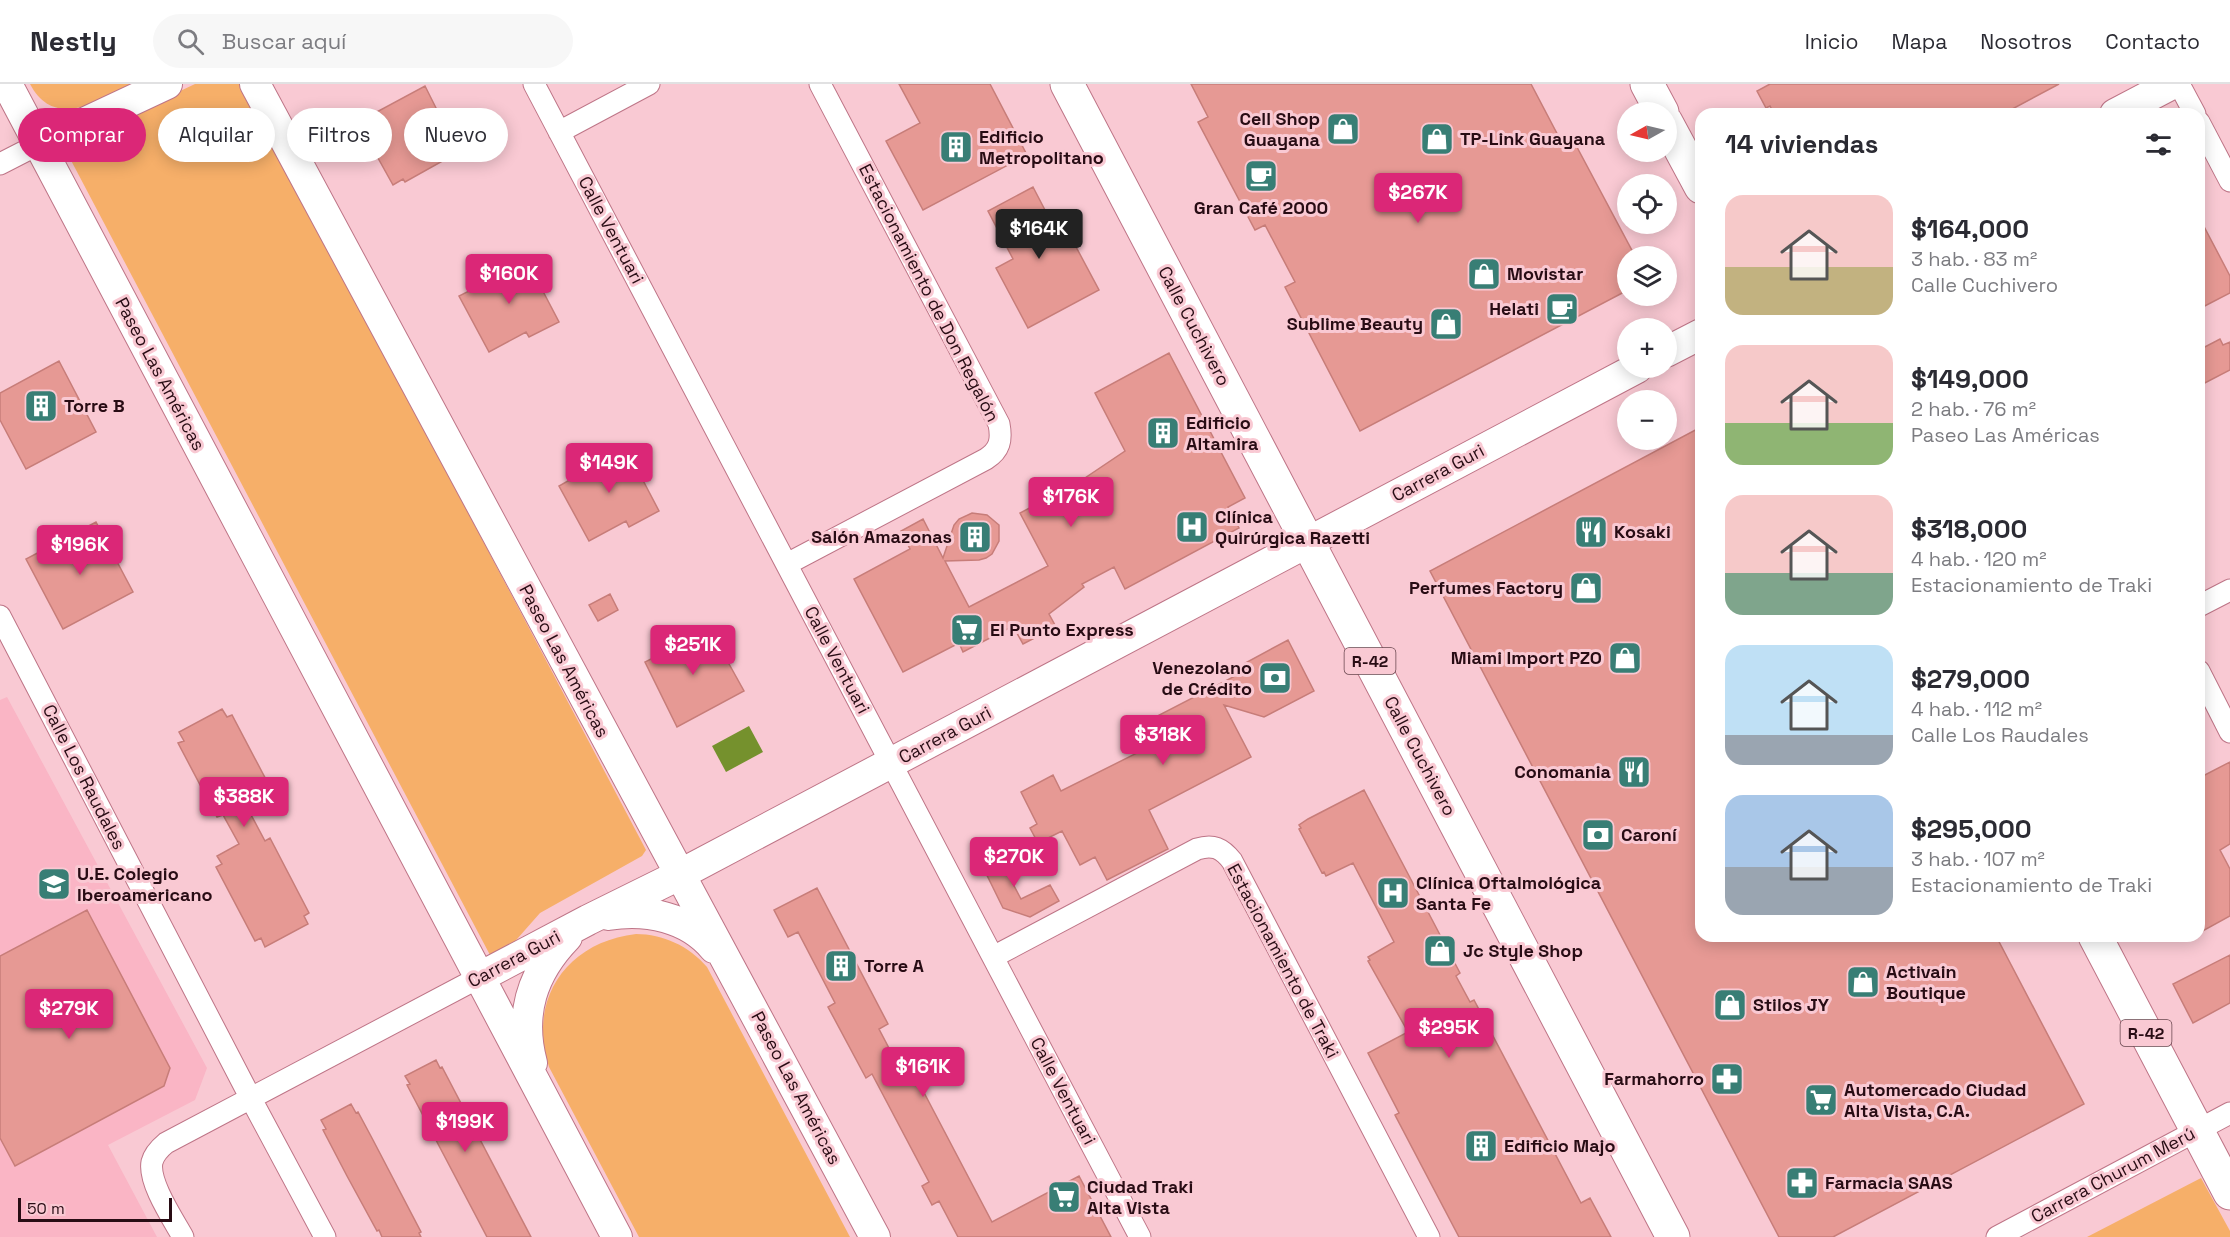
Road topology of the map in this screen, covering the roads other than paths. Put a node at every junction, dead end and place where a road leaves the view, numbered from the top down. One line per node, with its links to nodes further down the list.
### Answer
1 (7, 84): 12 (main road, Paseo Las Américas)
2 (167, 84): 13 (main road)
3 (255, 84): 35 (main road, Paseo Las Américas)
4 (534, 84): 16 (street, Calle Ventuari)
5 (649, 84): 16 (street)
6 (820, 84): 28 (street, Estacionamiento de Don Regalón)
7 (1067, 84): 27 (main road, Calle Cuchivero / R-42)
8 (1647, 84): 11 (main road)
9 (2172, 84): 14 (main road)
10 (2179, 84): 15 (street)
11 (1657, 102)
12 (20, 108)
13 (116, 108)
14 (2126, 108)
15 (2192, 108)
16 (559, 132): 28 (street, Calle Ventuari)
17 (2205, 133): 23 (street)
18 (1677, 142): 22 (main road)
19 (18, 155): 21 (street)
20 (49, 162): 40 (main road, Paseo Las Américas)
21 (0, 164)
22 (1695, 176)
23 (2230, 181)
24 (1695, 337): 25 (main road)
25 (1677, 346)
26 (1618, 378): 27 (main road, Carrera Guri)
27 (1308, 542): 34 (main road, Carrera Guri); 52 (main road, Calle Cuchivero / R-42)
28 (787, 564): 34 (street, Calle Ventuari)
29 (2230, 590): 30 (street)
30 (2205, 603)
31 (0, 616): 42 (street, Calle Los Raudales)
32 (2205, 683): 33 (street)
33 (2230, 732)
34 (891, 763): 35 (main road, Carrera Guri); 38 (street, Calle Ventuari)
35 (679, 875): 36 (main road, Carrera Guri); 39 (main road, Paseo Las Américas)
36 (588, 920): 39 (main road); 40 (main road, Carrera Guri); 41 (main road)
37 (2098, 942): 44 (main road, R-42)
38 (993, 957): 50 (street, Calle Ventuari); 51 (street, Estacionamiento de Traki)
39 (733, 971): 49 (main road, Paseo Las Américas)
40 (480, 977): 41 (main road, Paseo Las Américas); 42 (street, Carrera Guri)
41 (539, 1090): 48 (main road, Paseo Las Américas)
42 (250, 1097): 46 (street); 47 (street, Calle Los Raudales)
43 (2230, 1113): 44 (street, Carrera Churum Merú)
44 (2197, 1131): 45 (main road, R-42); 53 (street, Carrera Churum Merú)
45 (2230, 1193)
46 (183, 1237)
47 (325, 1237)
48 (617, 1237)
49 (875, 1237)
50 (1140, 1237)
51 (1429, 1237)
52 (1673, 1237)
53 (1997, 1237)

